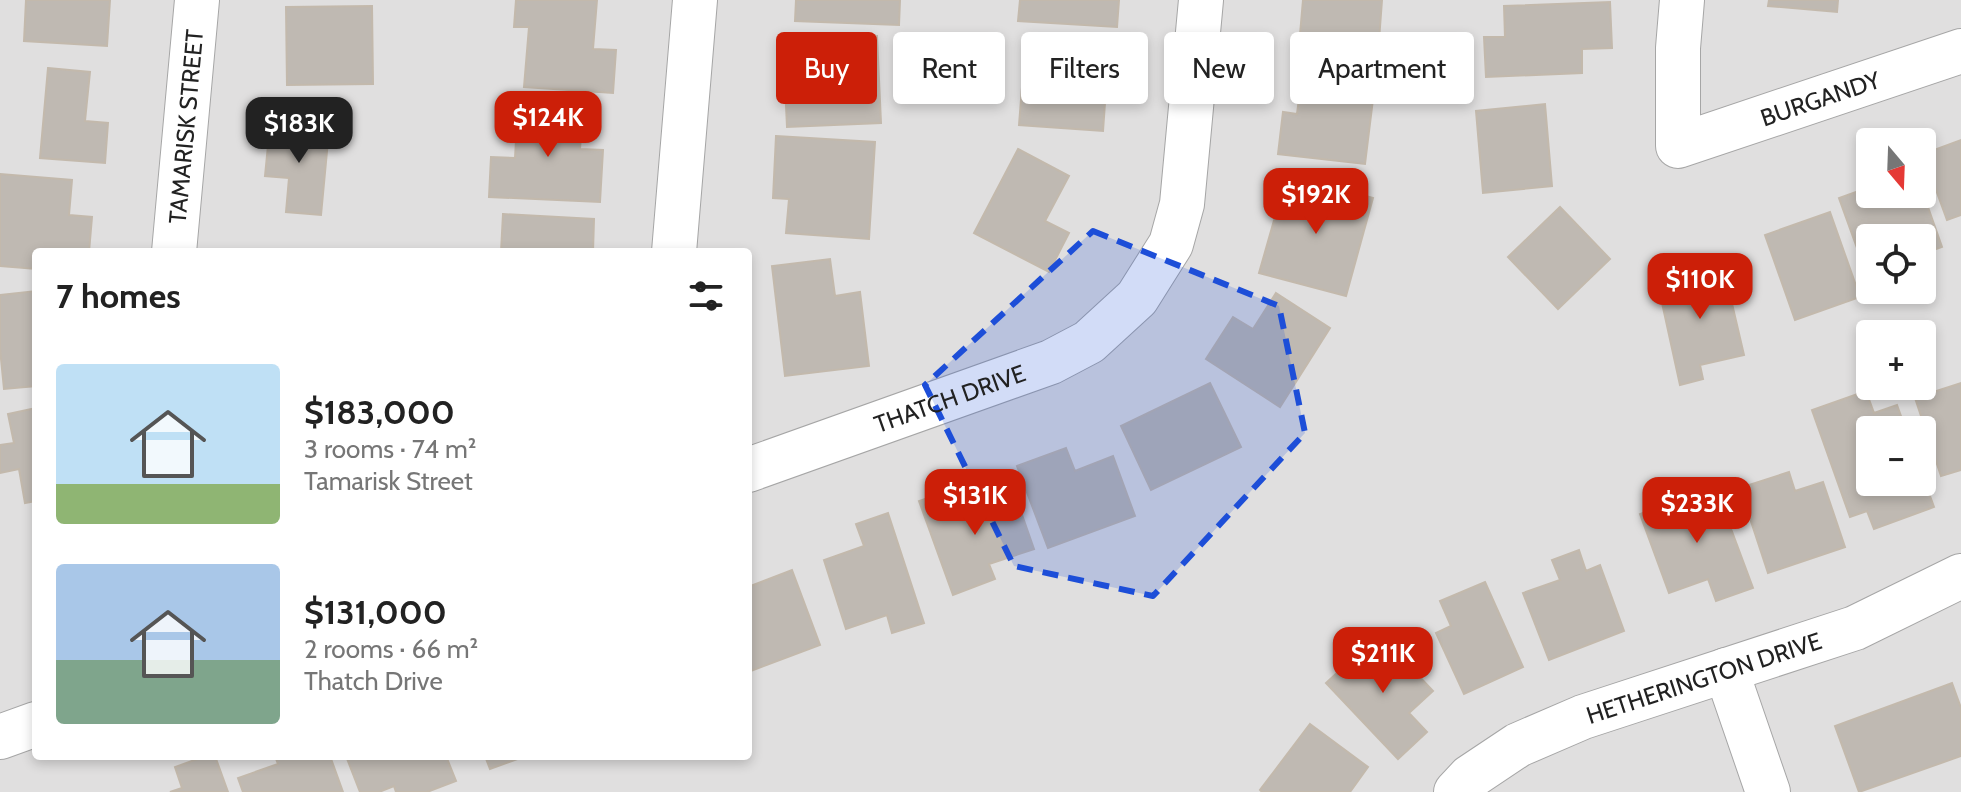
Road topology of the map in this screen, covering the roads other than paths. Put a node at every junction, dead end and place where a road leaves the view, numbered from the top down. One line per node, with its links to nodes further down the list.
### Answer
1 (197, 0): 6 (street, TAMARISK STREET)
2 (695, 0): 7 (street)
3 (1201, 0): 8 (street, THATCH DRIVE)
4 (1682, 0): 5 (street, BURGANDY)
5 (1961, 51)
6 (174, 248)
7 (674, 248)
8 (752, 469)
9 (1961, 576): 10 (street, HETHERINGTON DRIVE)
10 (1726, 670): 13 (street, HETHERINGTON DRIVE); 14 (street)
11 (32, 725): 12 (street)
12 (0, 737)
13 (1456, 792)
14 (1768, 792)

